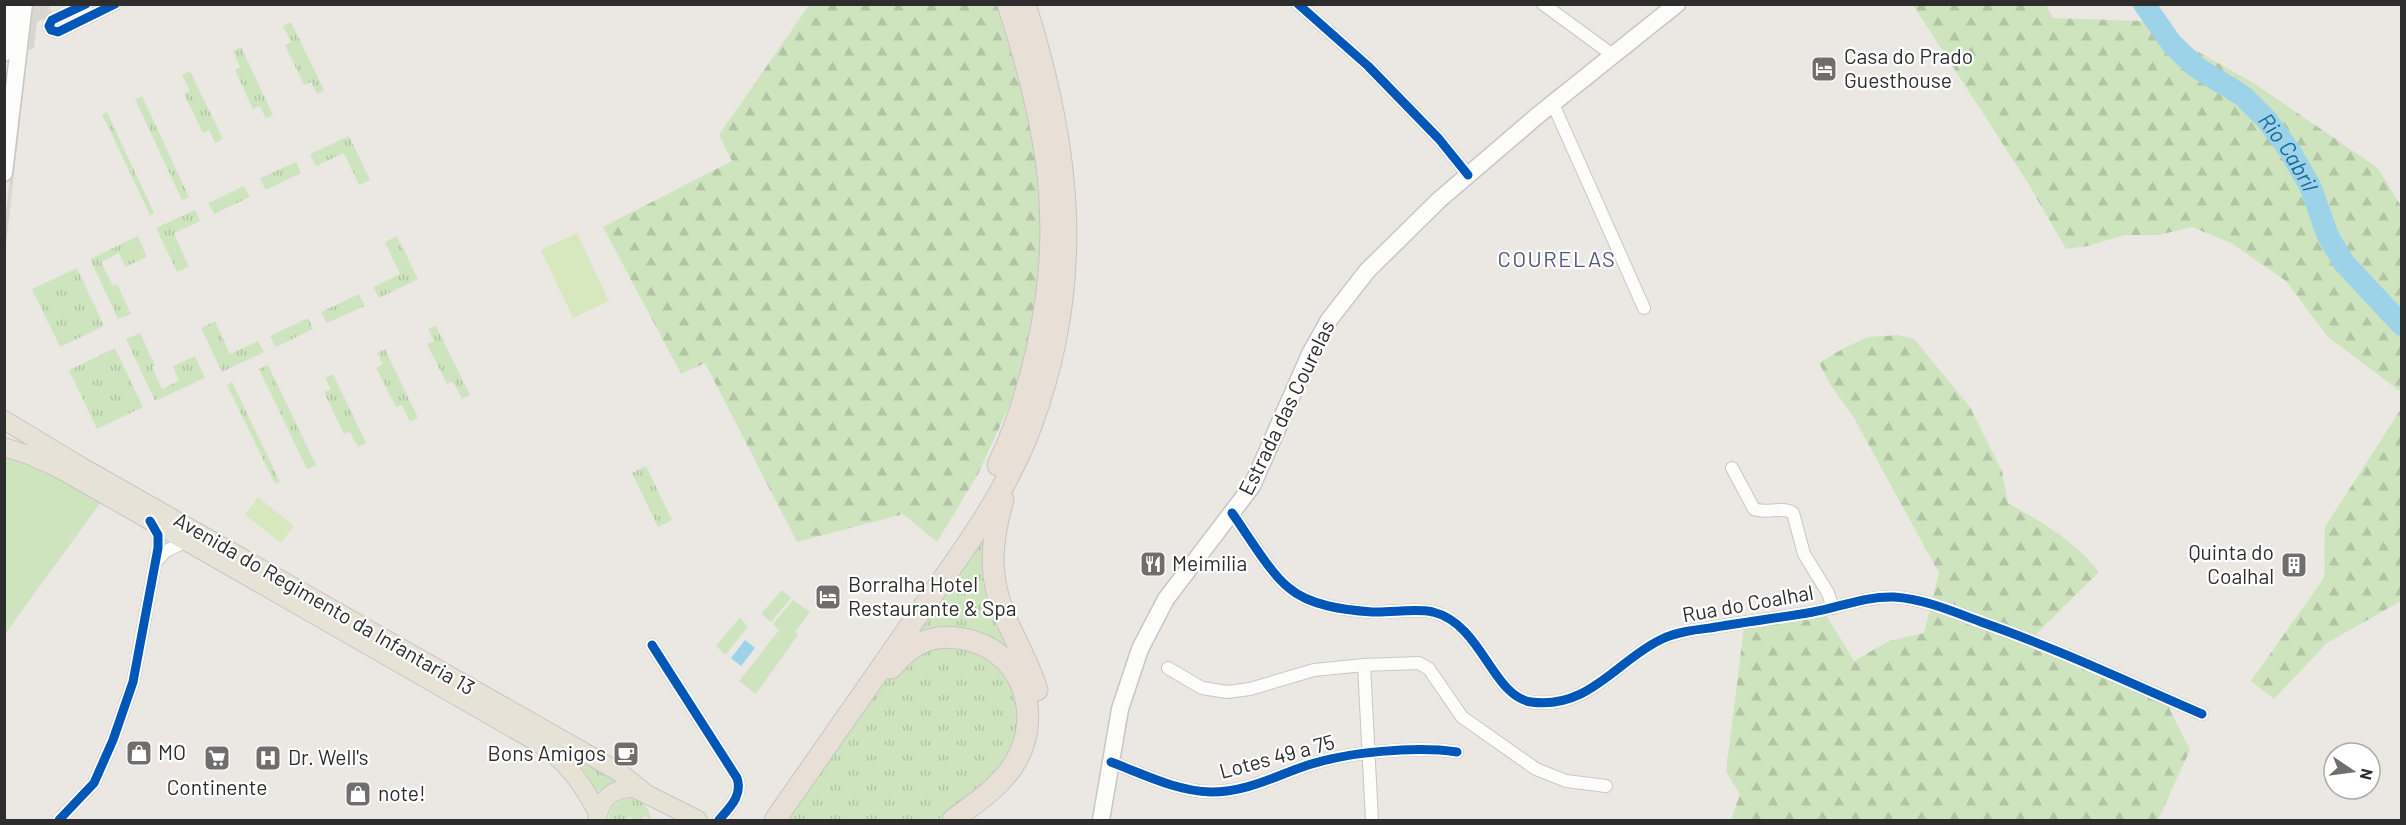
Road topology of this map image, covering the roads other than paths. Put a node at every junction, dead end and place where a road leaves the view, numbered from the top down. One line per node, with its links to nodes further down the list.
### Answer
1 (10, 4): 10 (main road)
2 (24, 4): 13 (main road)
3 (86, 4): 4 (street)
4 (115, 4)
5 (1008, 4): 39 (highway)
6 (1025, 4): 18 (highway)
7 (1298, 4): 14 (street)
8 (1542, 4): 11 (street)
9 (1677, 4): 11 (main road, Estrada das Courelas)
10 (5, 48)
11 (1614, 56): 12 (main road, Estrada das Courelas)
12 (1552, 104): 14 (main road, Estrada das Courelas); 15 (street)
13 (4, 173)
14 (1468, 175): 20 (main road, Estrada das Courelas)
15 (1644, 308)
16 (4, 420): 33 (main road, Avenida do Regimento da Infantaria 13)
17 (4, 447): 21 (main road, Avenida do Regimento da Infantaria 13)
18 (1018, 456): 40 (highway); 42 (highway)
19 (1732, 468): 24 (street)
20 (1232, 513): 24 (street, Rua do Coalhal); 31 (main road, Estrada das Courelas)
21 (150, 520): 22 (main road, Avenida do Regimento da Infantaria 13); 23 (street)
22 (187, 541): 23 (street); 34 (main road, Avenida do Regimento da Infantaria 13)
23 (154, 569): 35 (street)
24 (1833, 608): 28 (street, Rua do Coalhal)
25 (652, 645): 38 (street)
26 (1364, 665): 27 (street); 30 (street); 32 (street)
27 (1168, 668)
28 (2202, 714)
29 (1457, 752): 30 (street, Lotes 49 a 75)
30 (1368, 754): 31 (street, Lotes 49 a 75); 44 (street)
31 (1111, 762): 43 (main road, Estrada das Courelas)
32 (1606, 786)
33 (648, 795): 34 (main road); 36 (main road); 37 (main road)
34 (597, 818)
35 (59, 820)
36 (660, 820)
37 (698, 820)
38 (719, 820)
39 (762, 820)
40 (776, 820): 41 (highway)
41 (953, 820)
42 (972, 820)
43 (1101, 820)
44 (1372, 820)

